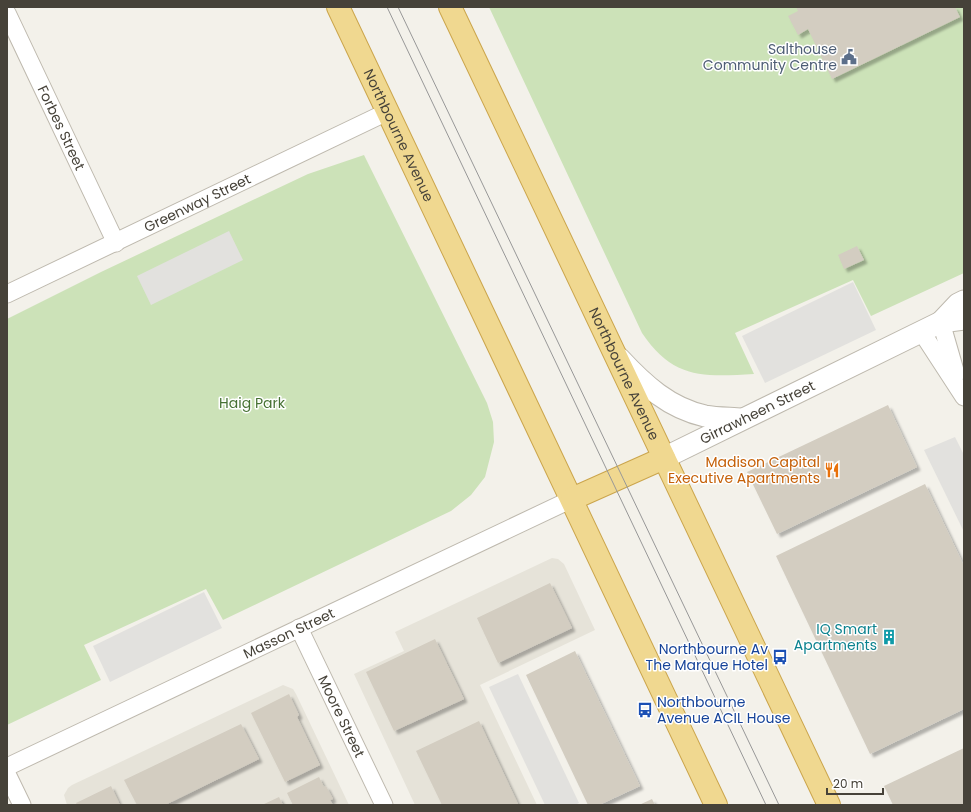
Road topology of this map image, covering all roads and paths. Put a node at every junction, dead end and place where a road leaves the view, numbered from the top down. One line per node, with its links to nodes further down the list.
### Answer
1 (338, 7): 4 (highway, Northbourne Avenue)
2 (450, 7): 11 (highway, Northbourne Avenue)
3 (7, 13): 5 (street, Forbes Street)
4 (387, 112): 5 (street, Greenway Street); 15 (highway, Northbourne Avenue)
5 (116, 243): 6 (street, Greenway Street)
6 (7, 294)
7 (964, 301): 9 (street, Girrawheen Street)
8 (964, 319): 9 (street, Girrawheen Street)
9 (941, 322): 10 (street, Girrawheen Street); 12 (street)
10 (921, 331): 12 (street); 13 (street, Girrawheen Street)
11 (615, 353): 13 (street); 14 (highway, Northbourne Avenue)
12 (962, 392)
13 (744, 419): 14 (street, Girrawheen Street)
14 (664, 458): 15 (highway, Girrawheen Street); 22 (highway, Northbourne Avenue)
15 (572, 499): 16 (street, Masson Street); 21 (highway, Northbourne Avenue)
16 (298, 628): 17 (street, Masson Street); 20 (street, Moore Street)
17 (7, 767)
18 (7, 774): 19 (street)
19 (22, 805)
20 (384, 805)
21 (716, 805)
22 (829, 805)

